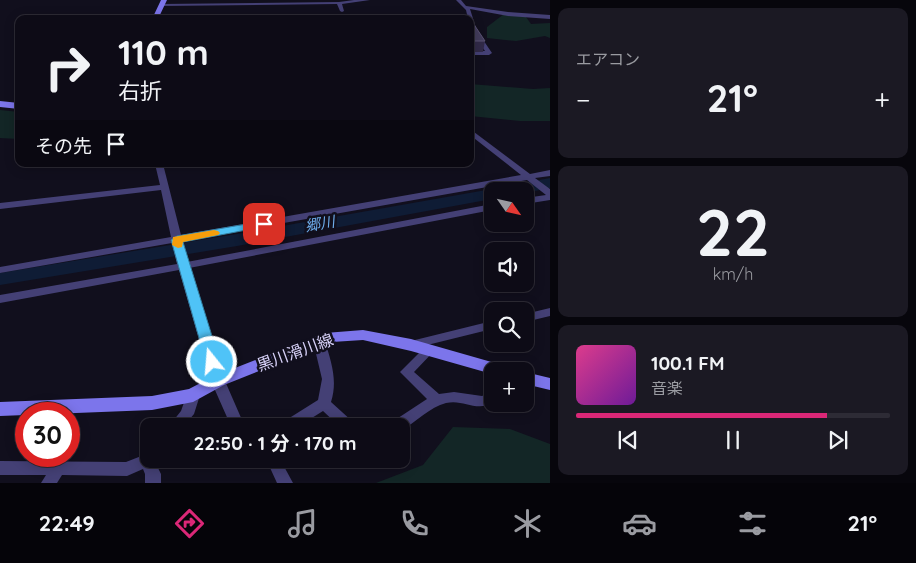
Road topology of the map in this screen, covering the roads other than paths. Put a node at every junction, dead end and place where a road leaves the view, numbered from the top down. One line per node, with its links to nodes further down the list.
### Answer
1 (368, 0): 4 (street)
2 (458, 0): 5 (street)
3 (162, 3): 4 (street); 7 (main road)
4 (340, 3): 6 (street)
5 (466, 7): 8 (street); 9 (street)
6 (342, 11)
7 (157, 15)
8 (469, 15)
9 (550, 17)
10 (474, 34): 11 (street)
11 (474, 53)
12 (0, 104): 13 (main road)
13 (15, 106)
14 (474, 134): 17 (street)
15 (159, 167): 18 (street)
16 (550, 173): 17 (street)
17 (528, 176): 19 (street); 23 (street)
18 (165, 187): 21 (street); 23 (street)
19 (550, 195): 20 (street)
20 (534, 199)
21 (0, 206)
22 (484, 209): 24 (street)
23 (177, 240): 24 (street); 25 (street)
24 (183, 266): 26 (street); 34 (street)
25 (0, 270)
26 (0, 299)
27 (550, 312): 28 (street)
28 (534, 316)
29 (484, 327): 31 (street)
30 (319, 341): 31 (main road, 黒川滑川線); 34 (main road, 黒川滑川線); 40 (street)
31 (411, 345): 32 (main road, 黒川滑川線)
32 (430, 350): 33 (main road, 黒川滑川線); 38 (street)
33 (484, 366)
34 (218, 381): 37 (main road, 黒川滑川線); 43 (street)
35 (534, 381): 36 (main road)
36 (550, 384)
37 (193, 395): 41 (main road, 黒川滑川線); 42 (street)
38 (436, 400): 39 (street); 46 (street)
39 (484, 402)
40 (324, 403): 44 (street); 45 (street)
41 (0, 409)
42 (183, 418)
43 (234, 418)
44 (301, 418)
45 (340, 418)
46 (409, 418)
47 (140, 463): 51 (street)
48 (0, 468): 51 (street)
49 (151, 468): 53 (street)
50 (278, 468): 54 (street)
51 (57, 469): 52 (street)
52 (49, 483)
53 (153, 483)
54 (285, 483)

